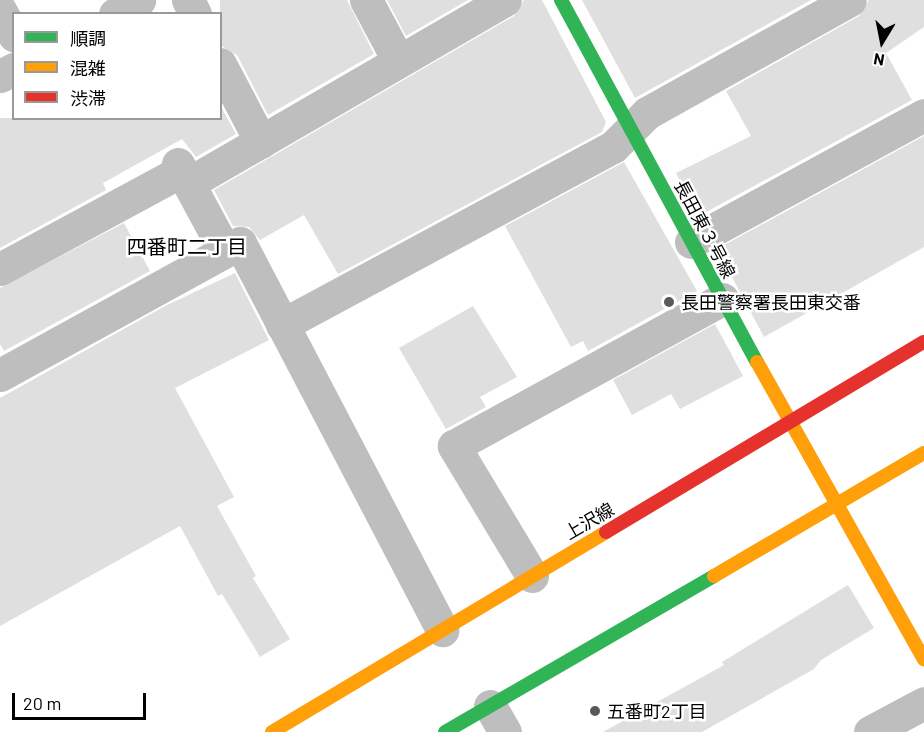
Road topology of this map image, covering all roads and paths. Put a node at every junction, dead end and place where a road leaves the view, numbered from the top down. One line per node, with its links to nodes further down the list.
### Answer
1 (139, 0): 7 (street)
2 (366, 0): 9 (street)
3 (505, 0): 9 (street)
4 (561, 0): 12 (main road, 長田東３号線)
5 (850, 0): 12 (street)
6 (0, 10): 8 (street)
7 (118, 12)
8 (12, 31)
9 (398, 60): 13 (street)
10 (222, 68): 13 (street)
11 (924, 115): 15 (street)
12 (630, 129): 15 (main road, 長田東３号線); 19 (street)
13 (261, 142): 14 (street)
14 (181, 170): 16 (street); 17 (street)
15 (691, 242): 18 (main road, 長田東３号線)
16 (225, 251): 19 (street); 21 (street)
17 (0, 269)
18 (722, 298): 22 (main road, 長田東３号線); 25 (street)
19 (282, 325): 26 (street)
20 (924, 342): 22 (main road, 上沢線)
21 (0, 375)
22 (791, 424): 24 (main road, 長田東３号線); 25 (main road, 上沢線)
23 (924, 453): 24 (main road)
24 (838, 506): 27 (main road, 長田東３号線); 29 (main road)
25 (532, 576): 26 (main road, 上沢線)
26 (442, 630): 30 (main road, 上沢線)
27 (924, 659)
28 (924, 703): 32 (street)
29 (498, 719): 31 (main road)
30 (272, 732)
31 (445, 732)
32 (870, 732)

